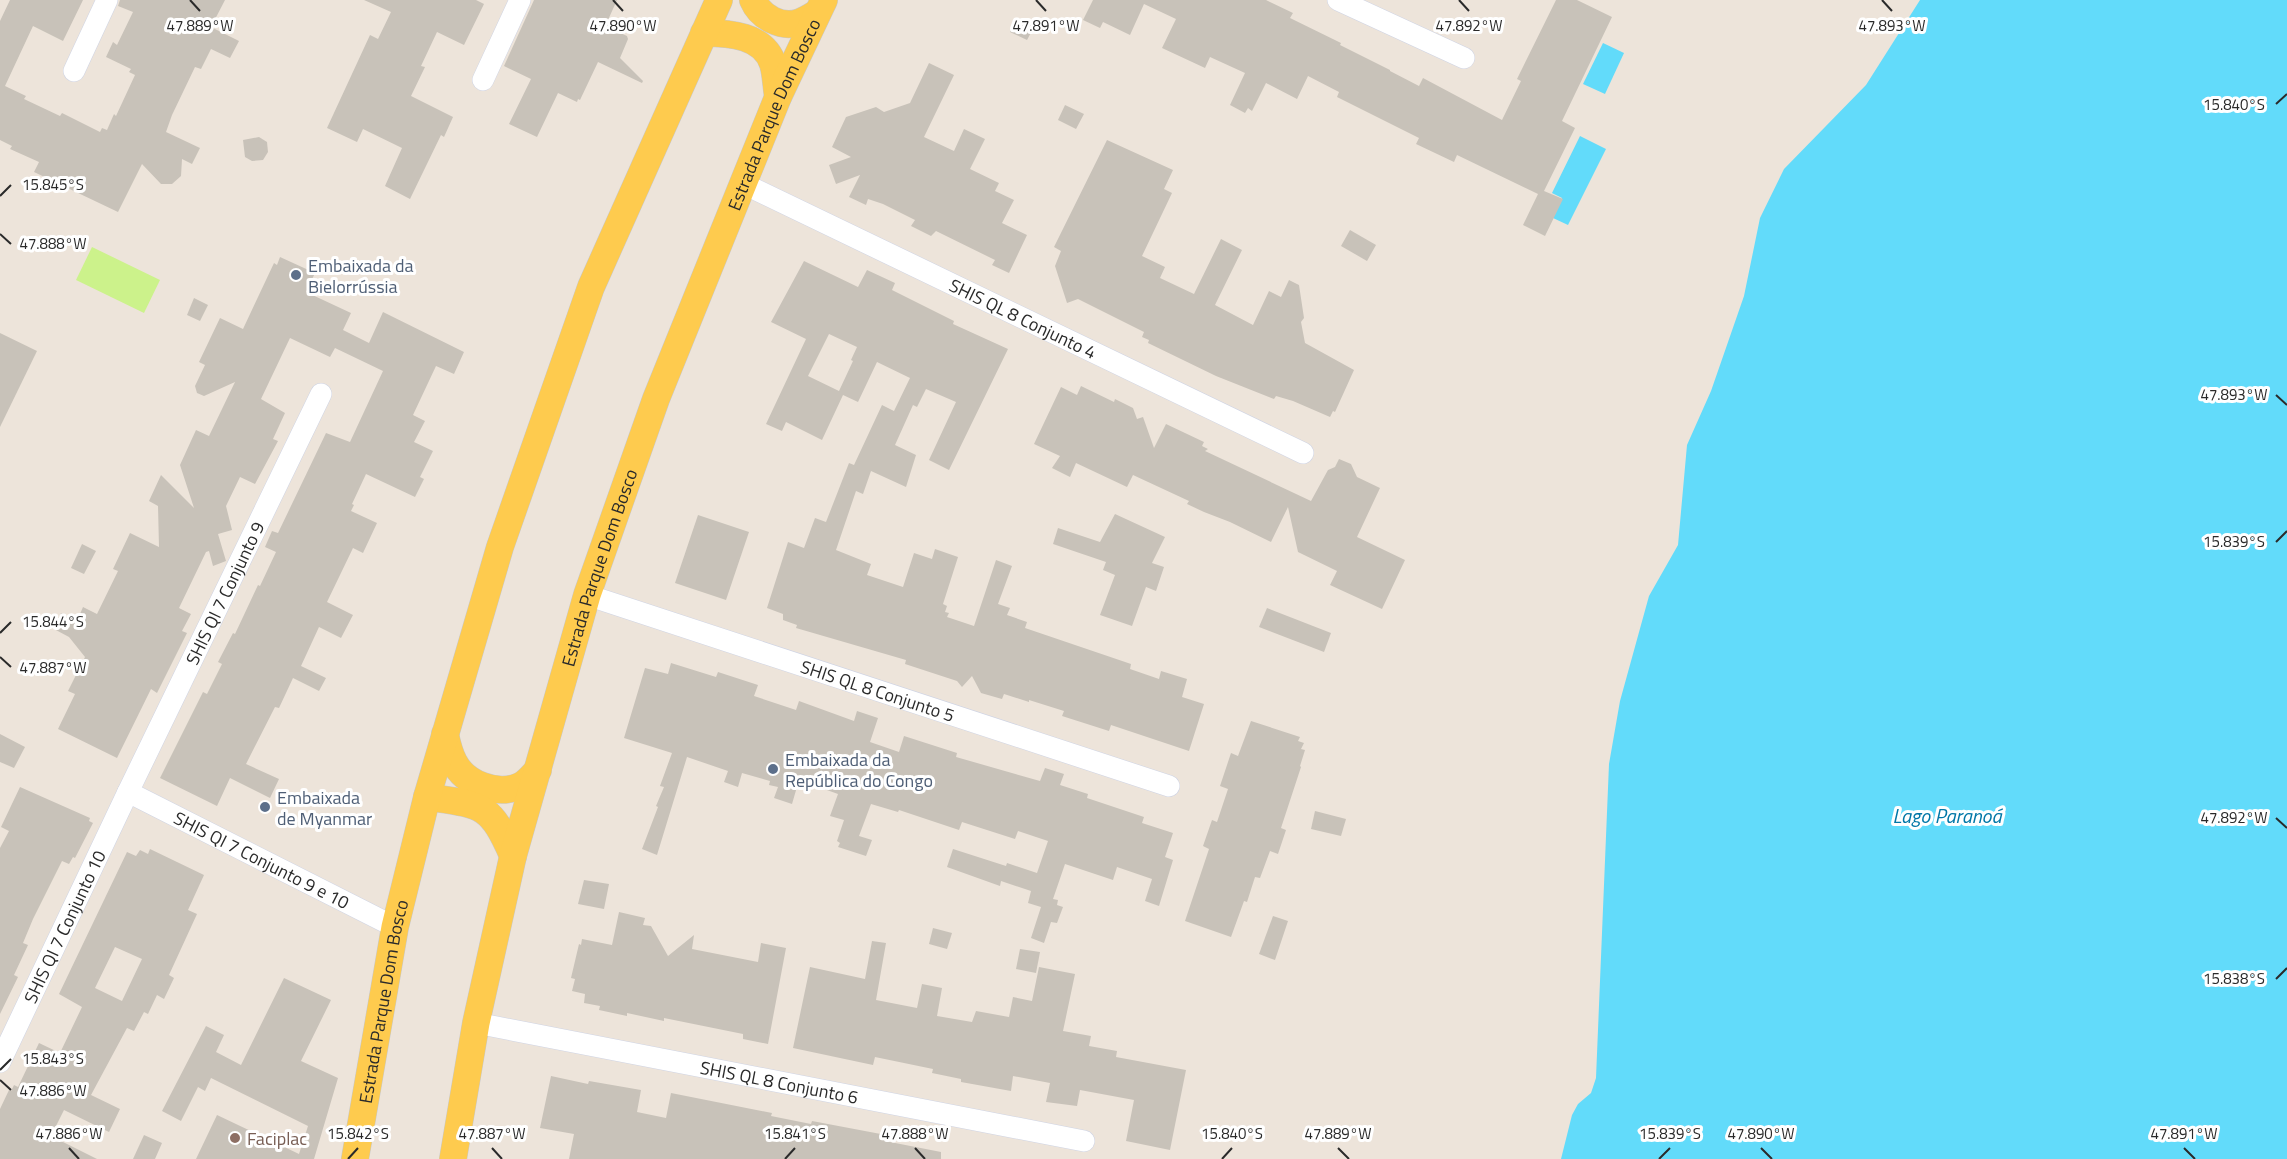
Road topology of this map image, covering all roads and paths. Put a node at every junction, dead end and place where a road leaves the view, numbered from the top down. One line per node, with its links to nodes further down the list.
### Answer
1 (107, 0): 9 (street)
2 (520, 0): 10 (street)
3 (719, 0): 7 (main road, Estrada Parque Dom Bosco)
4 (753, 0): 6 (main road)
5 (1338, 0): 8 (street)
6 (820, 6): 11 (main road, Estrada Parque Dom Bosco)
7 (704, 33): 11 (main road); 16 (main road, Estrada Parque Dom Bosco)
8 (1464, 58)
9 (74, 71)
10 (483, 80)
11 (777, 97): 12 (main road, Estrada Parque Dom Bosco)
12 (742, 183): 14 (street, SHIS QL 8 Conjunto 4); 15 (main road, Estrada Parque Dom Bosco)
13 (321, 394): 19 (street, SHIS QI 7 Conjunto 9)
14 (1303, 453)
15 (587, 595): 17 (main road, Estrada Parque Dom Bosco); 18 (street, SHIS QL 8 Conjunto 5)
16 (445, 734): 17 (main road); 20 (main road, Estrada Parque Dom Bosco)
17 (538, 770): 21 (main road, Estrada Parque Dom Bosco)
18 (1169, 786)
19 (128, 792): 22 (street, SHIS QI 7 Conjunto 9 e 10); 24 (street, SHIS QI 7 Conjunto 10)
20 (427, 797): 21 (main road); 22 (main road, Estrada Parque Dom Bosco)
21 (513, 856): 23 (main road, Estrada Parque Dom Bosco)
22 (395, 927): 26 (main road, Estrada Parque Dom Bosco)
23 (476, 1023): 25 (street, SHIS QL 8 Conjunto 6); 27 (main road, Estrada Parque Dom Bosco)
24 (0, 1062)
25 (1084, 1141)
26 (355, 1159)
27 (453, 1159)

